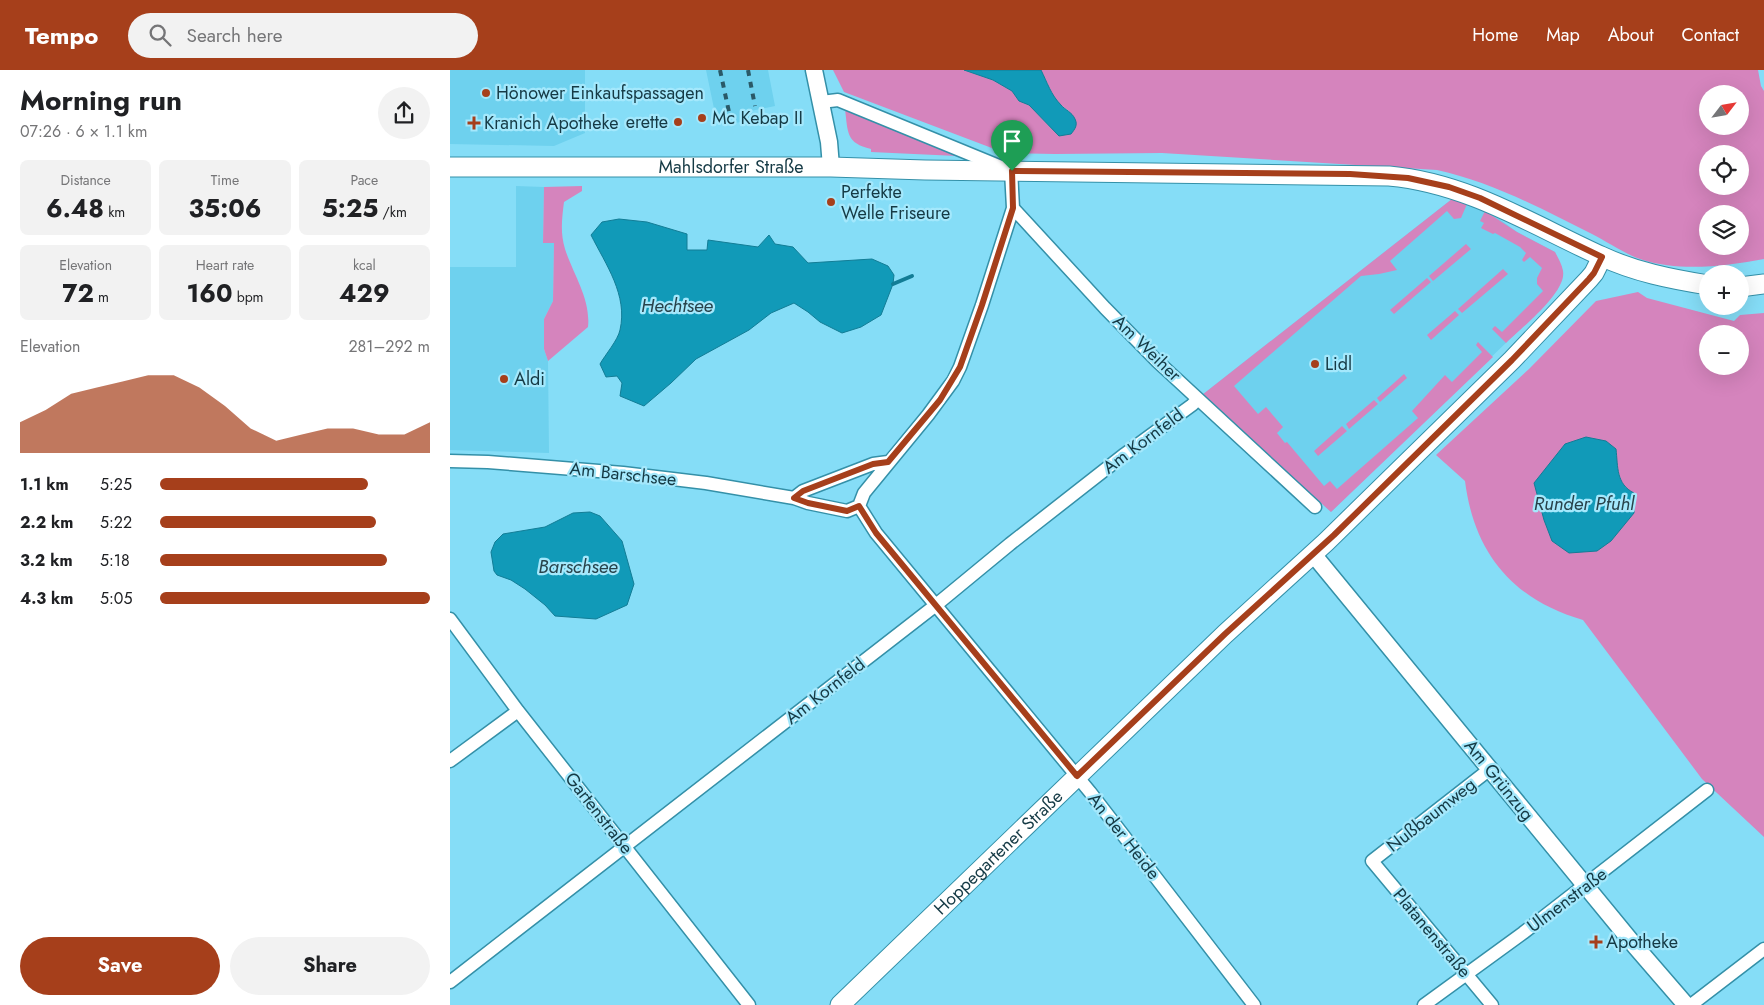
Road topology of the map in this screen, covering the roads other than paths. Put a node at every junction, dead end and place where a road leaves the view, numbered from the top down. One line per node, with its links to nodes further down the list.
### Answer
1 (814, 70): 2 (street)
2 (821, 102): 4 (street); 5 (street, Mahlsdorfer Straße)
3 (450, 167): 4 (main road, Mahlsdorfer Straße)
4 (831, 167): 5 (main road, Mahlsdorfer Straße)
5 (1012, 171): 6 (street); 7 (main road, Mahlsdorfer Straße)
6 (1013, 208): 11 (street, Am Weiher); 13 (street)
7 (1602, 257): 8 (main road, Mahlsdorfer Straße); 17 (main road, Hoppegartener Straße)
8 (1699, 284)
9 (1764, 284): 10 (main road)
10 (1749, 286)
11 (1198, 399): 16 (street, Am Weiher); 18 (street, Am Kornfeld)
12 (450, 460): 14 (street, Am Barschsee)
13 (888, 462): 14 (street); 15 (street)
14 (794, 498): 15 (street, Am Barschsee)
15 (859, 506): 18 (street, An der Heide)
16 (1315, 506)
17 (1313, 554): 22 (street, Am Grünzug); 23 (main road, Hoppegartener Straße)
18 (936, 605): 23 (street, An der Heide); 25 (street, Am Kornfeld)
19 (450, 618): 20 (street, Gartenstraße)
20 (518, 711): 21 (street); 25 (street, Gartenstraße)
21 (450, 761)
22 (1490, 769): 26 (street, Nußbaumweg); 27 (street, Am Grünzug)
23 (1077, 776): 32 (main road, Hoppegartener Straße); 33 (street, An der Heide)
24 (1707, 790): 27 (street, Ulmenstraße)
25 (626, 847): 30 (street, Am Kornfeld); 31 (street, Gartenstraße)
26 (1372, 861): 29 (street, Platanenstraße)
27 (1586, 885): 29 (street, Ulmenstraße); 36 (street, Am Grünzug)
28 (1764, 949): 37 (street)
29 (1467, 975): 34 (street, Ulmenstraße); 35 (street, Platanenstraße)
30 (450, 982)
31 (749, 1005)
32 (840, 1005)
33 (1254, 1005)
34 (1424, 1005)
35 (1492, 1005)
36 (1686, 1005)
37 (1691, 1005)

